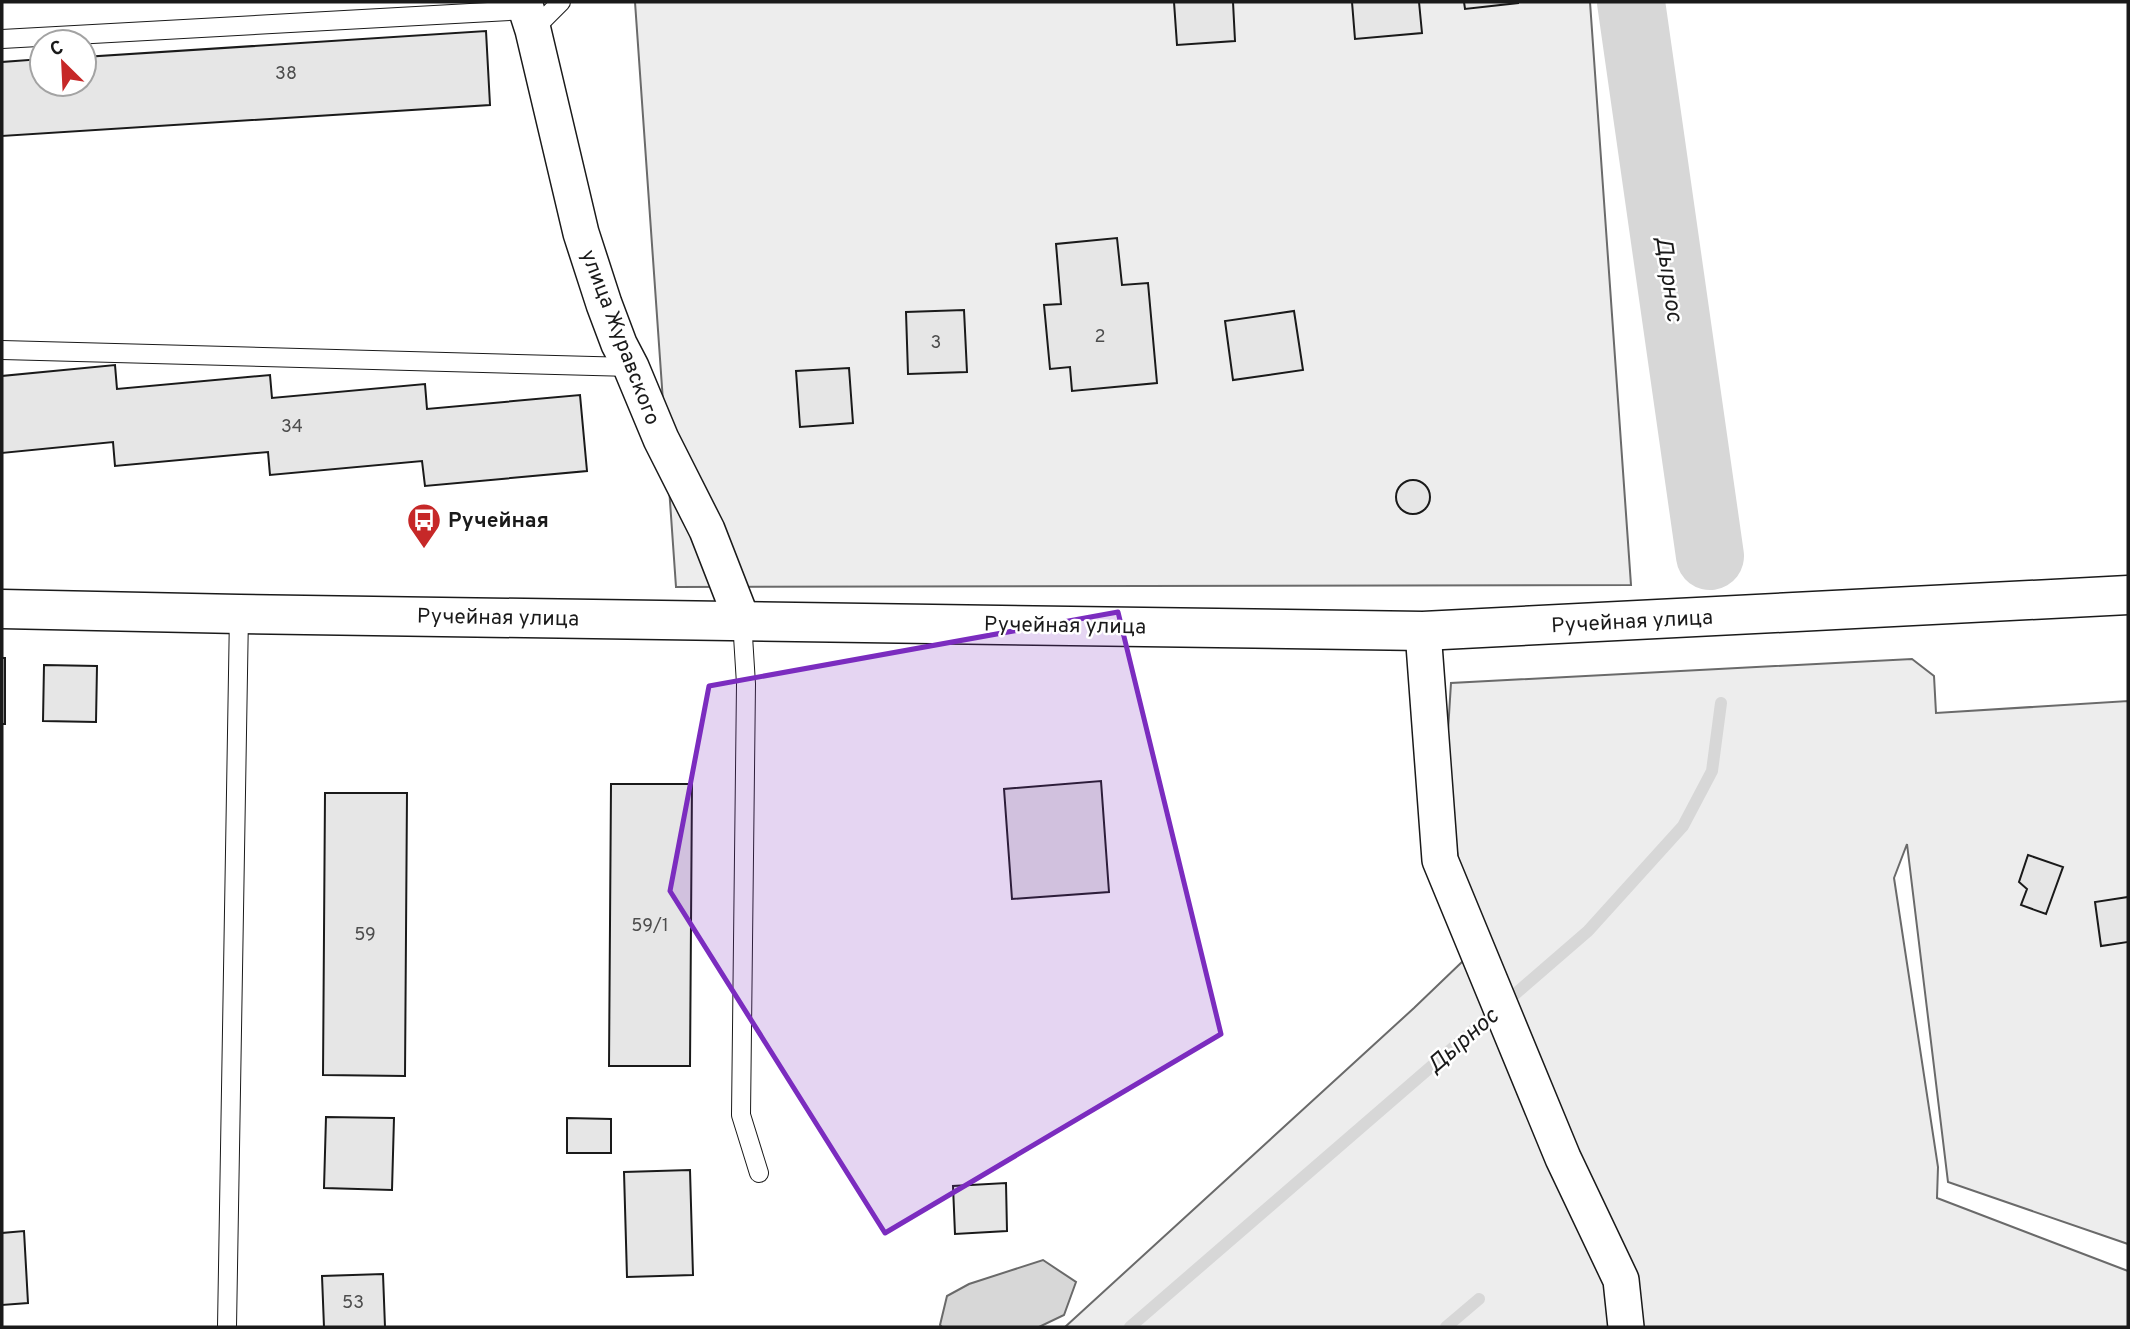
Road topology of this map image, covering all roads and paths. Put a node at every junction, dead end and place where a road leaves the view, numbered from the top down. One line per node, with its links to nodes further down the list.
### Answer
1 (561, 2): 2 (lane)
2 (528, 14): 3 (lane); 5 (street, улица Журавского)
3 (2, 39)
4 (2, 350): 5 (lane)
5 (631, 367): 9 (street, улица Журавского)
6 (2128, 595): 10 (street, Ручейная улица)
7 (2, 609): 8 (street, Ручейная улица)
8 (239, 614): 9 (street, Ручейная улица); 12 (lane)
9 (742, 620): 10 (street, Ручейная улица); 11 (lane)
10 (1423, 631): 13 (street)
11 (759, 1173)
12 (227, 1327)
13 (1626, 1327)

